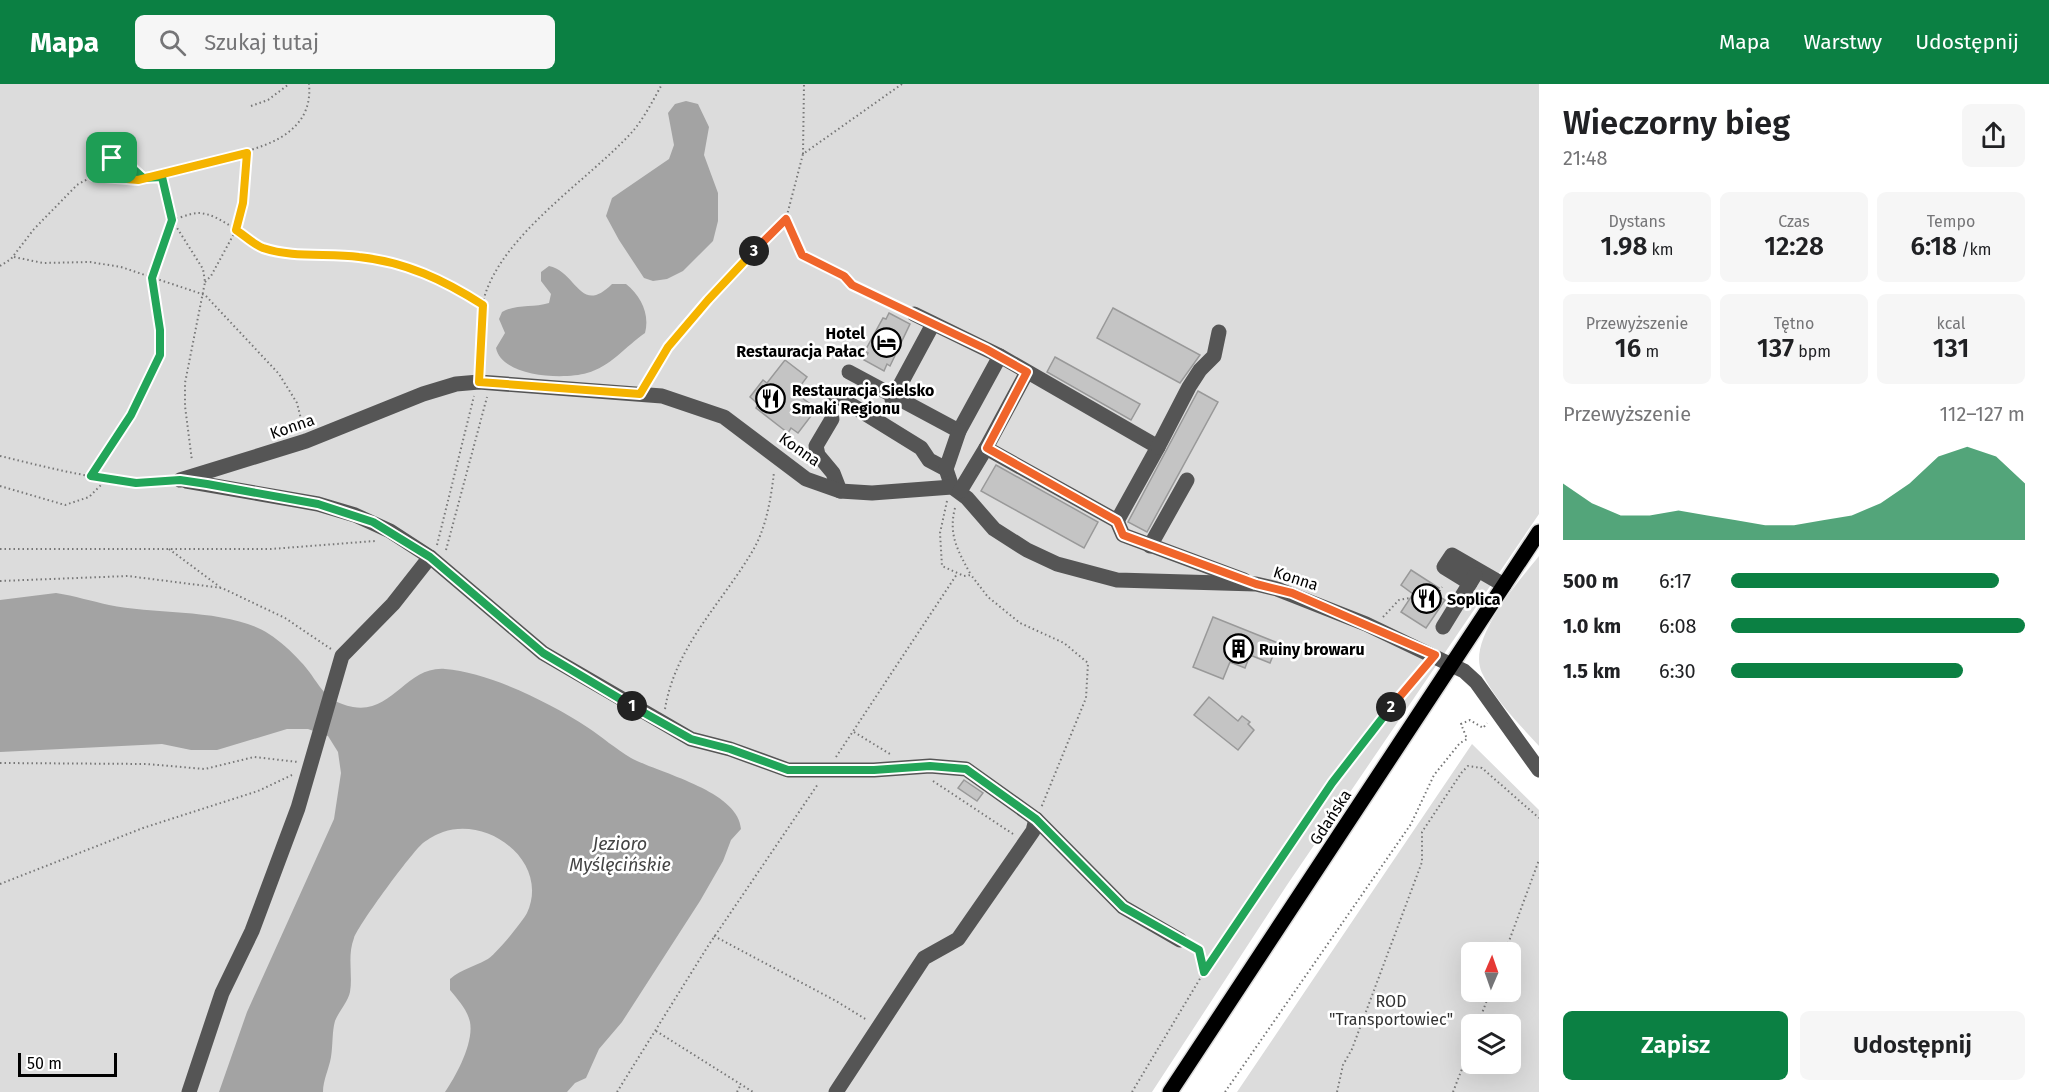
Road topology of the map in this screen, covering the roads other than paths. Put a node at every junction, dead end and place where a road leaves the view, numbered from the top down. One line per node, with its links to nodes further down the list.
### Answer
1 (914, 314): 2 (street)
2 (933, 324): 4 (street); 8 (street)
3 (1219, 332): 11 (street)
4 (1000, 356): 6 (street); 10 (street)
5 (849, 372): 8 (street)
6 (1027, 372): 11 (street); 12 (street)
7 (832, 393): 13 (street)
8 (894, 398): 10 (street)
9 (832, 419): 16 (street)
10 (959, 431): 13 (street)
11 (1158, 447): 17 (street)
12 (987, 448): 15 (street); 17 (street)
13 (946, 469): 15 (street)
14 (1187, 480): 19 (street)
15 (956, 489): 16 (street, Konna); 21 (street, Konna)
16 (840, 491): 20 (street, Konna)
17 (1117, 521): 19 (street)
18 (1539, 532): 22 (main road, Gdańska)
19 (1150, 546): 21 (street)
20 (433, 561): 26 (street); 28 (street)
21 (1256, 584): 24 (street, Konna)
22 (1504, 585): 23 (street); 24 (main road, Gdańska)
23 (1443, 627)
24 (1453, 664): 25 (street, Konna); 30 (main road, Gdańska)
25 (1539, 770)
26 (1036, 819): 27 (street); 29 (street)
27 (1180, 940)
28 (189, 1092)
29 (836, 1092)
30 (1170, 1092)

